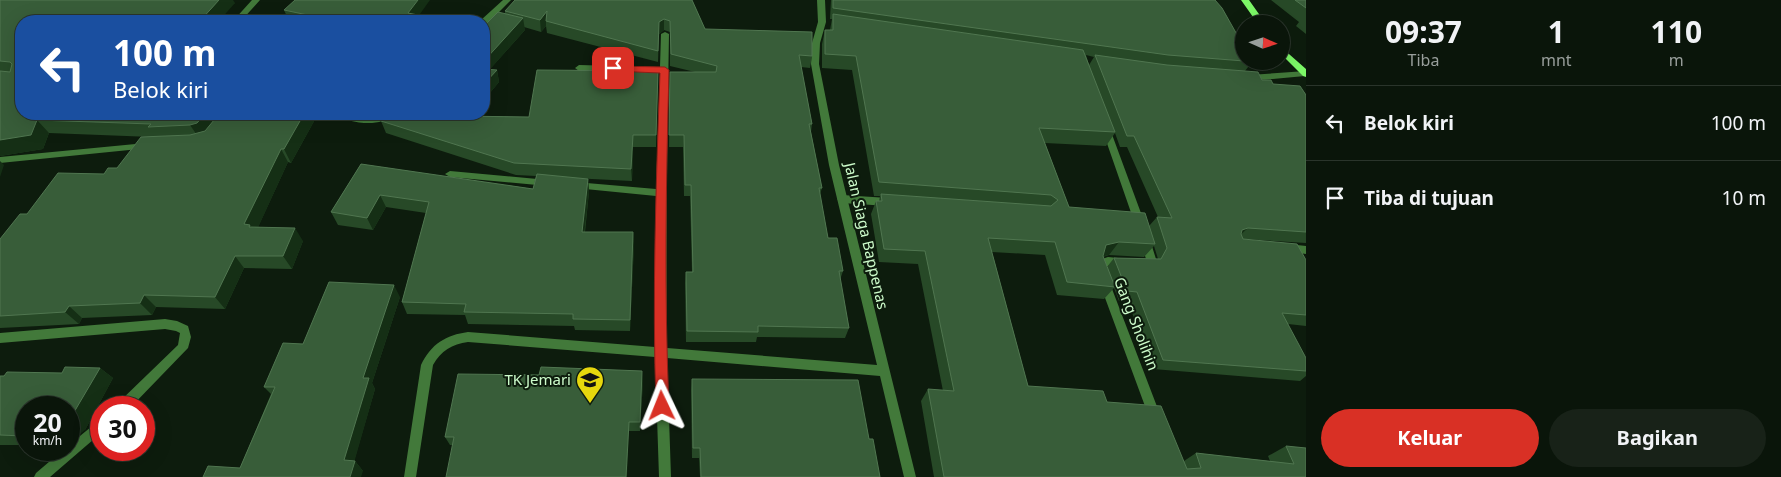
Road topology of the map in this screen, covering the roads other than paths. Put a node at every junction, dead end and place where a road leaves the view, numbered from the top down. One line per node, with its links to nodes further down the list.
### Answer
1 (256, 0): 5 (street)
2 (507, 0): 7 (street)
3 (821, 0): 8 (street, Jalan Siaga Bappenas)
4 (1245, 0): 6 (street)
5 (242, 15)
6 (1256, 15)
7 (490, 16)
8 (822, 22): 9 (street); 23 (street, Jalan Siaga Bappenas)
9 (832, 23)
10 (665, 34): 13 (street)
11 (1290, 58): 14 (street)
12 (579, 68): 13 (street)
13 (665, 70): 22 (street)
14 (1305, 74): 15 (street)
15 (1238, 78)
16 (1101, 116): 31 (street, Gang Sholihin)
17 (363, 120): 18 (street)
18 (376, 120)
19 (160, 145): 20 (street)
20 (0, 160)
21 (450, 174): 22 (street)
22 (661, 193): 28 (street)
23 (842, 199): 24 (street); 29 (street, Jalan Siaga Bappenas)
24 (900, 203)
25 (1276, 247): 26 (street)
26 (1306, 250)
27 (0, 338): 30 (street)
28 (660, 353): 29 (street); 34 (street); 35 (street)
29 (883, 371): 36 (street, Jalan Siaga Bappenas)
30 (133, 396)
31 (1160, 430)
32 (90, 435): 33 (street)
33 (40, 477)
34 (410, 477)
35 (665, 477)
36 (910, 477)

